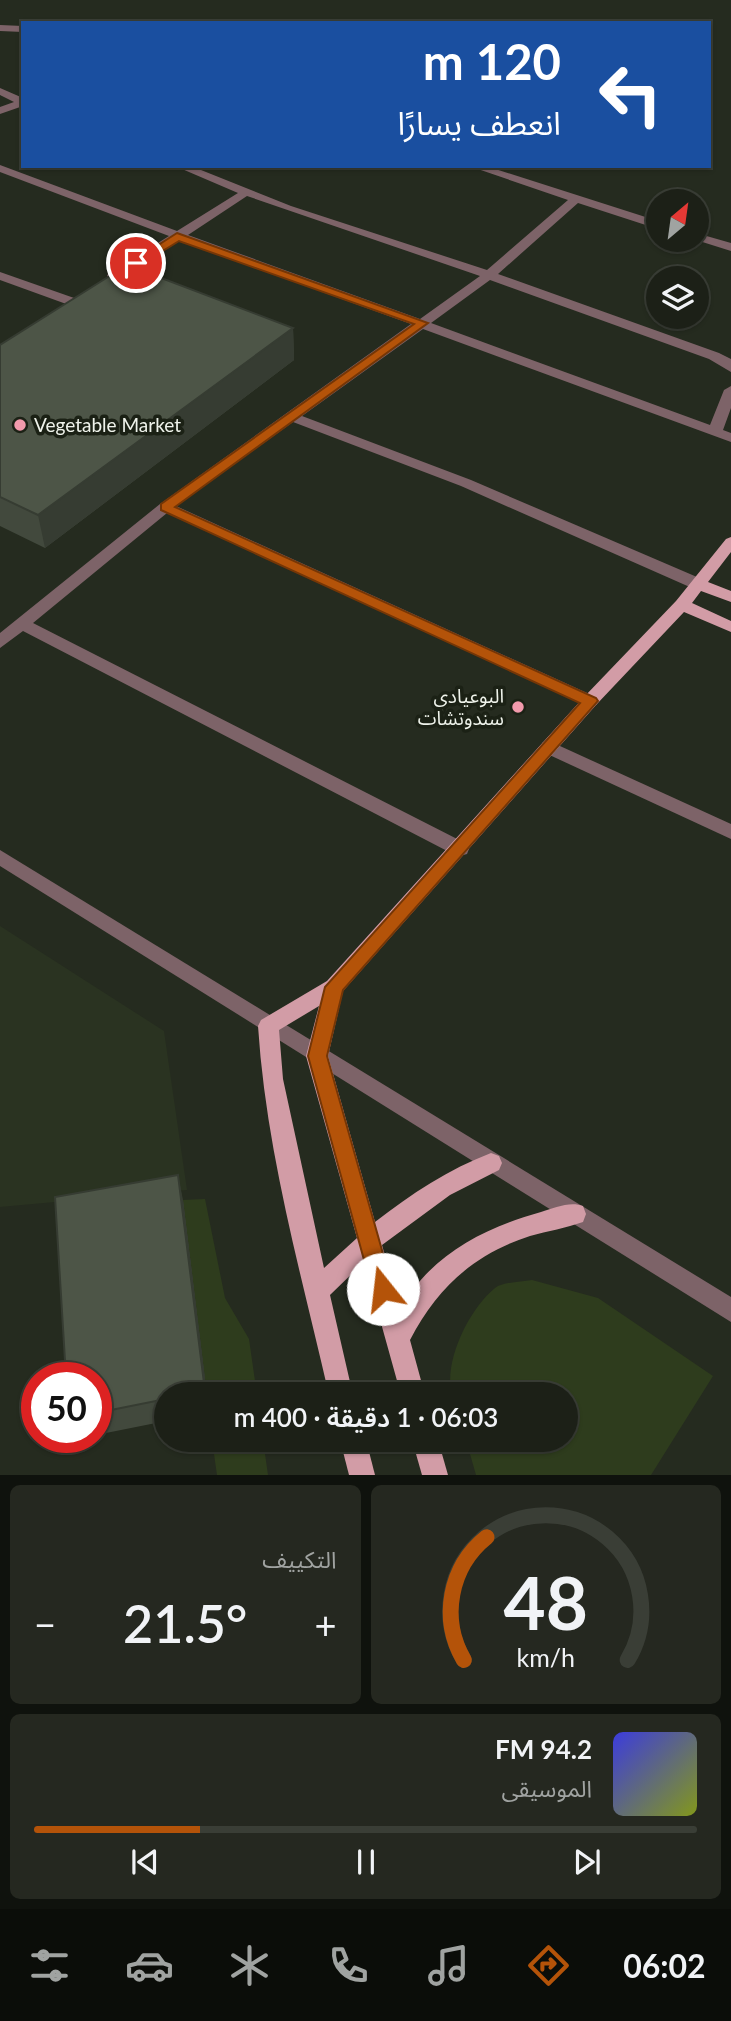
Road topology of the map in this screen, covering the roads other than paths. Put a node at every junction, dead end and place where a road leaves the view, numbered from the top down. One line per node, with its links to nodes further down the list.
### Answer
1 (0, 28): 2 (street)
2 (21, 29)
3 (0, 91): 4 (street)
4 (21, 101)
5 (21, 103): 6 (street)
6 (0, 111)
7 (0, 168): 13 (street)
8 (185, 168): 10 (street)
9 (480, 168): 11 (street)
10 (245, 193): 13 (street); 16 (street)
11 (575, 200): 12 (street); 16 (street)
12 (646, 221)
13 (177, 237): 17 (street); 18 (street)
14 (709, 240): 15 (street)
15 (731, 247)
16 (489, 275): 18 (street); 19 (street)
17 (0, 276)
18 (422, 323): 21 (street); 22 (street)
19 (731, 368)
20 (731, 390): 22 (street)
21 (290, 416): 24 (street); 26 (street)
22 (715, 432): 23 (street)
23 (731, 438)
24 (165, 507): 29 (street); 32 (street)
25 (731, 542): 26 (main road)
26 (698, 584): 27 (main road); 28 (main road)
27 (731, 597)
28 (682, 605): 30 (main road); 32 (main road)
29 (22, 624): 31 (street); 35 (street)
30 (731, 627)
31 (0, 642)
32 (590, 701): 33 (main road)
33 (549, 747): 34 (street); 35 (main road)
34 (731, 832)
35 (460, 849): 37 (main road)
36 (0, 857): 38 (street)
37 (334, 987): 38 (main road); 39 (main road)
38 (268, 1026): 39 (street); 43 (main road)
39 (317, 1056): 40 (street); 42 (main road)
40 (491, 1163): 41 (street); 42 (main road)
41 (575, 1214): 44 (street); 45 (main road)
42 (368, 1239): 43 (main road); 45 (main road)
43 (317, 1291): 46 (main road)
44 (731, 1311)
45 (397, 1339): 47 (main road)
46 (338, 1382)
47 (409, 1382)
48 (356, 1452): 50 (main road)
49 (428, 1452): 51 (main road)
50 (362, 1475)
51 (435, 1475)

